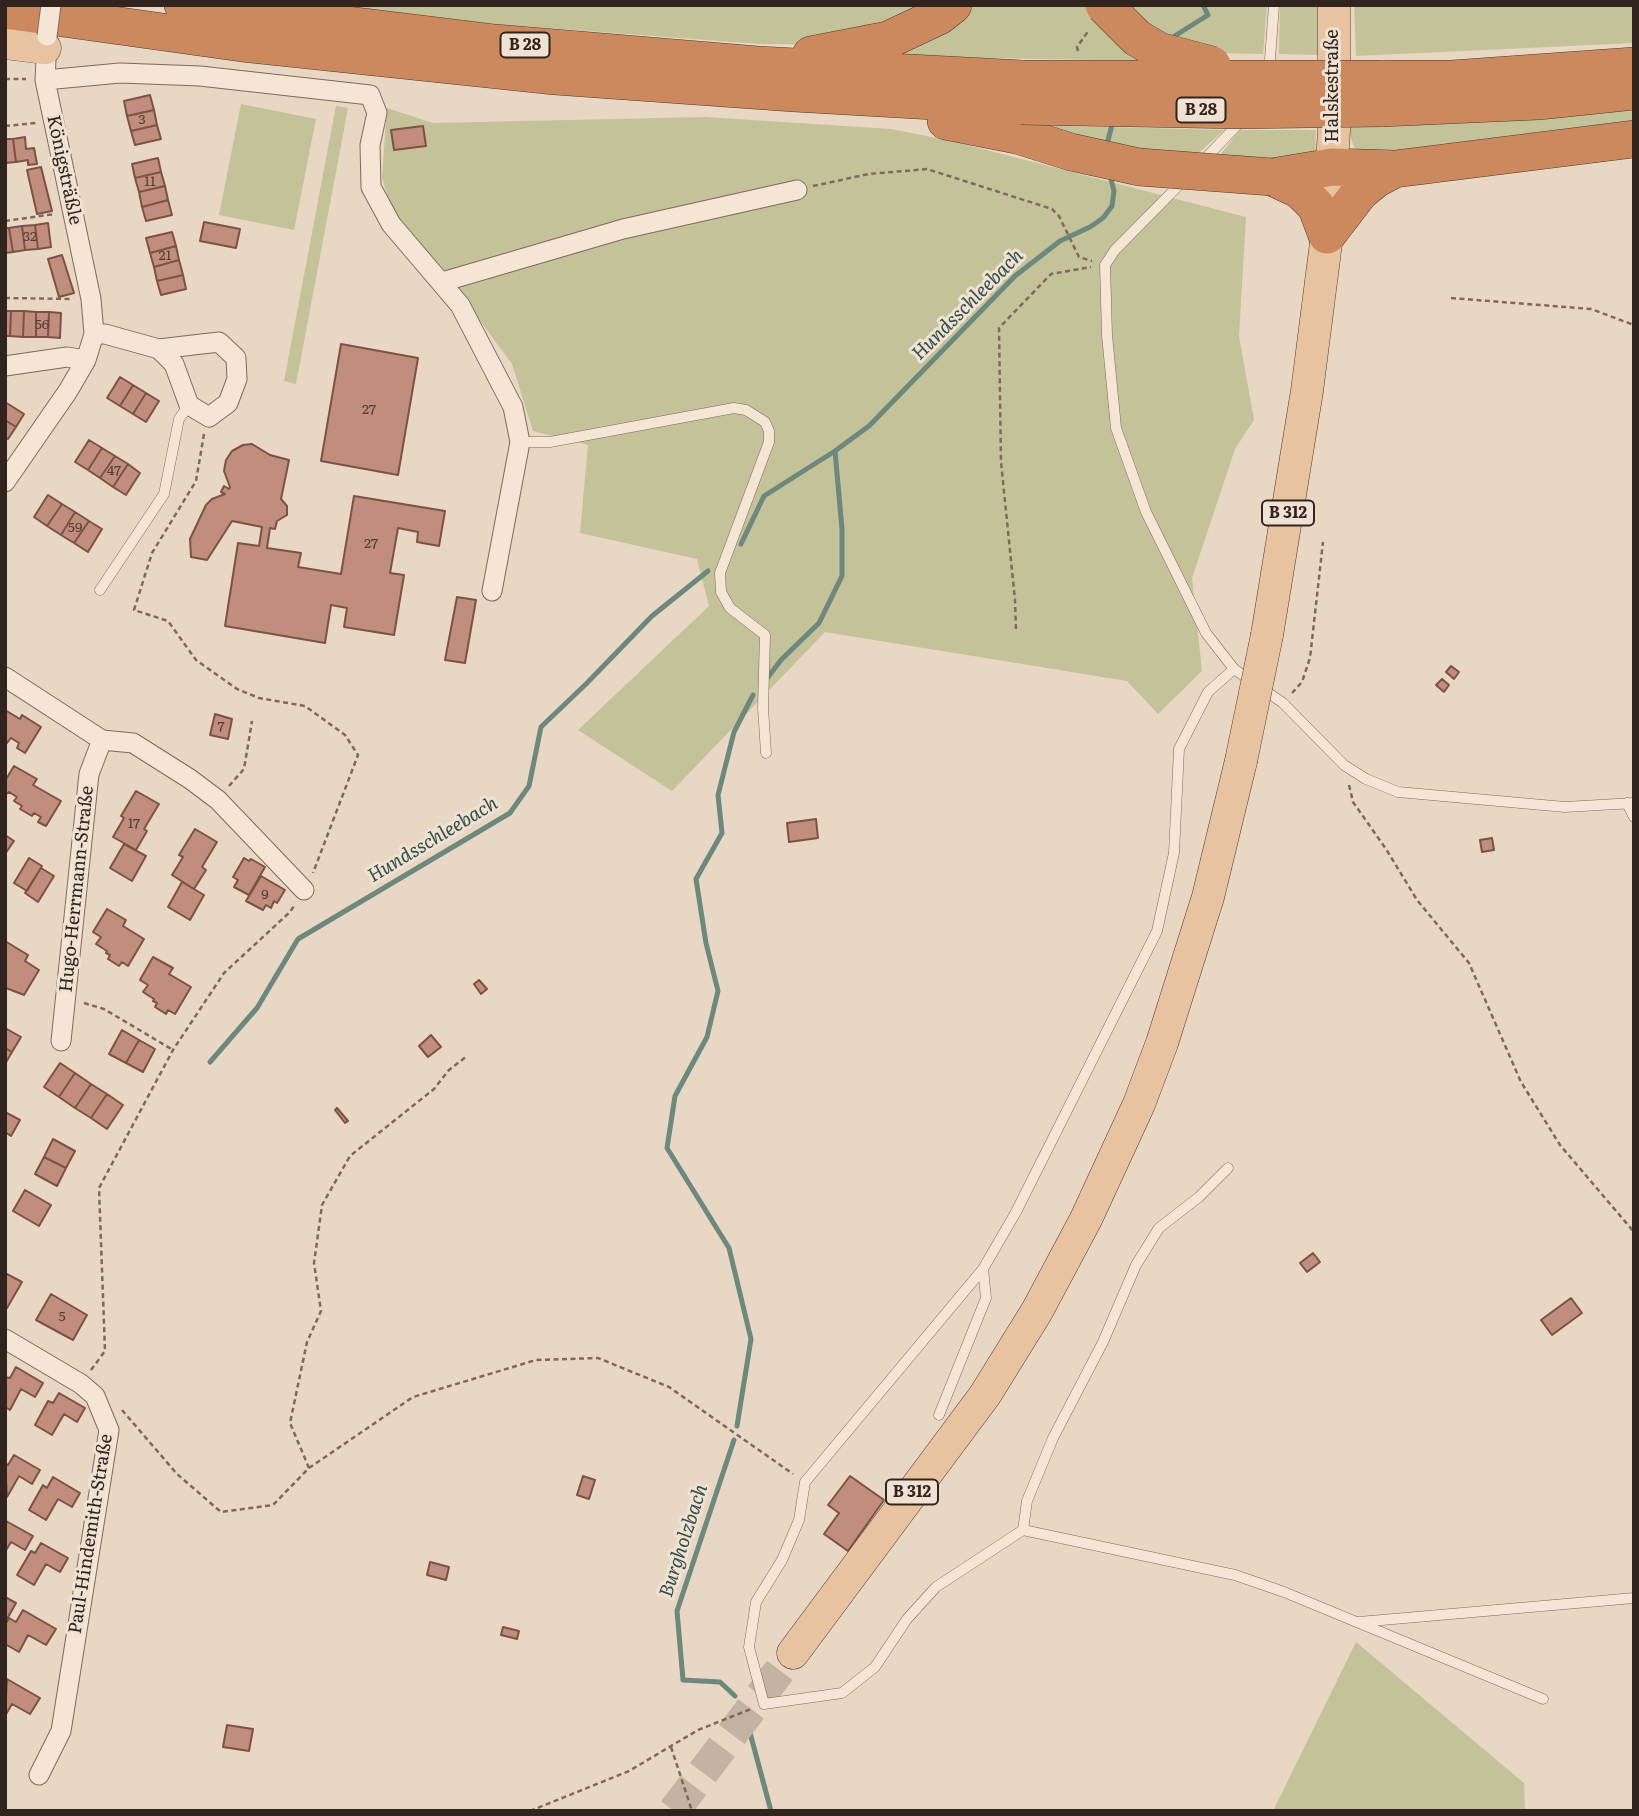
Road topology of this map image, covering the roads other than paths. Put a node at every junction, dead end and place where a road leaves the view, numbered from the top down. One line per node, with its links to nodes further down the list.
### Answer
1 (51, 5): 8 (street, Königsträßle, bridge)
2 (183, 5): 10 (highway, B 28)
3 (953, 5): 10 (highway, B 28)
4 (1104, 5): 12 (highway, bridge)
5 (1274, 5): 15 (lane)
6 (1334, 5): 20 (main road, Halskestraße / B 312)
7 (5, 10): 18 (highway, B 28)
8 (46, 42): 9 (main road); 13 (street, Königsträßle)
9 (5, 43)
10 (758, 65): 18 (highway, B 28)
11 (1634, 66): 16 (highway, B 28)
12 (1313, 79): 16 (highway, B 28, bridge); 18 (highway, B 28, bridge)
13 (45, 80): 25 (street); 26 (street, Königsträßle)
14 (1634, 91): 16 (highway, B 28)
15 (1267, 92)
16 (1381, 94): 18 (highway, B 28, bridge)
17 (1259, 102): 35 (lane)
18 (1020, 106): 22 (highway, B 28, bridge)
19 (1634, 139): 21 (highway)
20 (1332, 167): 21 (highway, B 28); 22 (highway, B 28); 24 (main road, B 312)
21 (1395, 169): 24 (highway)
22 (1272, 177): 24 (highway)
23 (797, 190): 25 (street)
24 (1327, 235): 50 (main road, B 312, bridge)
25 (442, 282): 31 (street)
26 (94, 334): 27 (street); 28 (street, Königsträßle)
27 (159, 349): 30 (street); 30 (street)
28 (86, 360): 29 (street); 32 (street, Königsträßle)
29 (5, 366)
30 (189, 405): 33 (lane)
31 (520, 442): 34 (street); 38 (lane)
32 (5, 482)
33 (100, 590)
34 (492, 591)
35 (1234, 669): 39 (lane); 44 (lane)
36 (5, 677): 37 (street)
37 (102, 740): 41 (street); 42 (street, Hugo-Herrmann-Straße)
38 (766, 753)
39 (1631, 803): 40 (lane)
40 (1634, 817)
41 (304, 890)
42 (61, 1041)
43 (1228, 1168): 47 (lane)
44 (983, 1269): 46 (lane); 47 (lane)
45 (5, 1339): 52 (street, Paul-Hindemith-Straße)
46 (939, 1415)
47 (1023, 1530): 49 (lane)
48 (1634, 1598): 49 (lane)
49 (1355, 1623): 51 (lane)
50 (793, 1654)
51 (1543, 1699)
52 (38, 1775)

